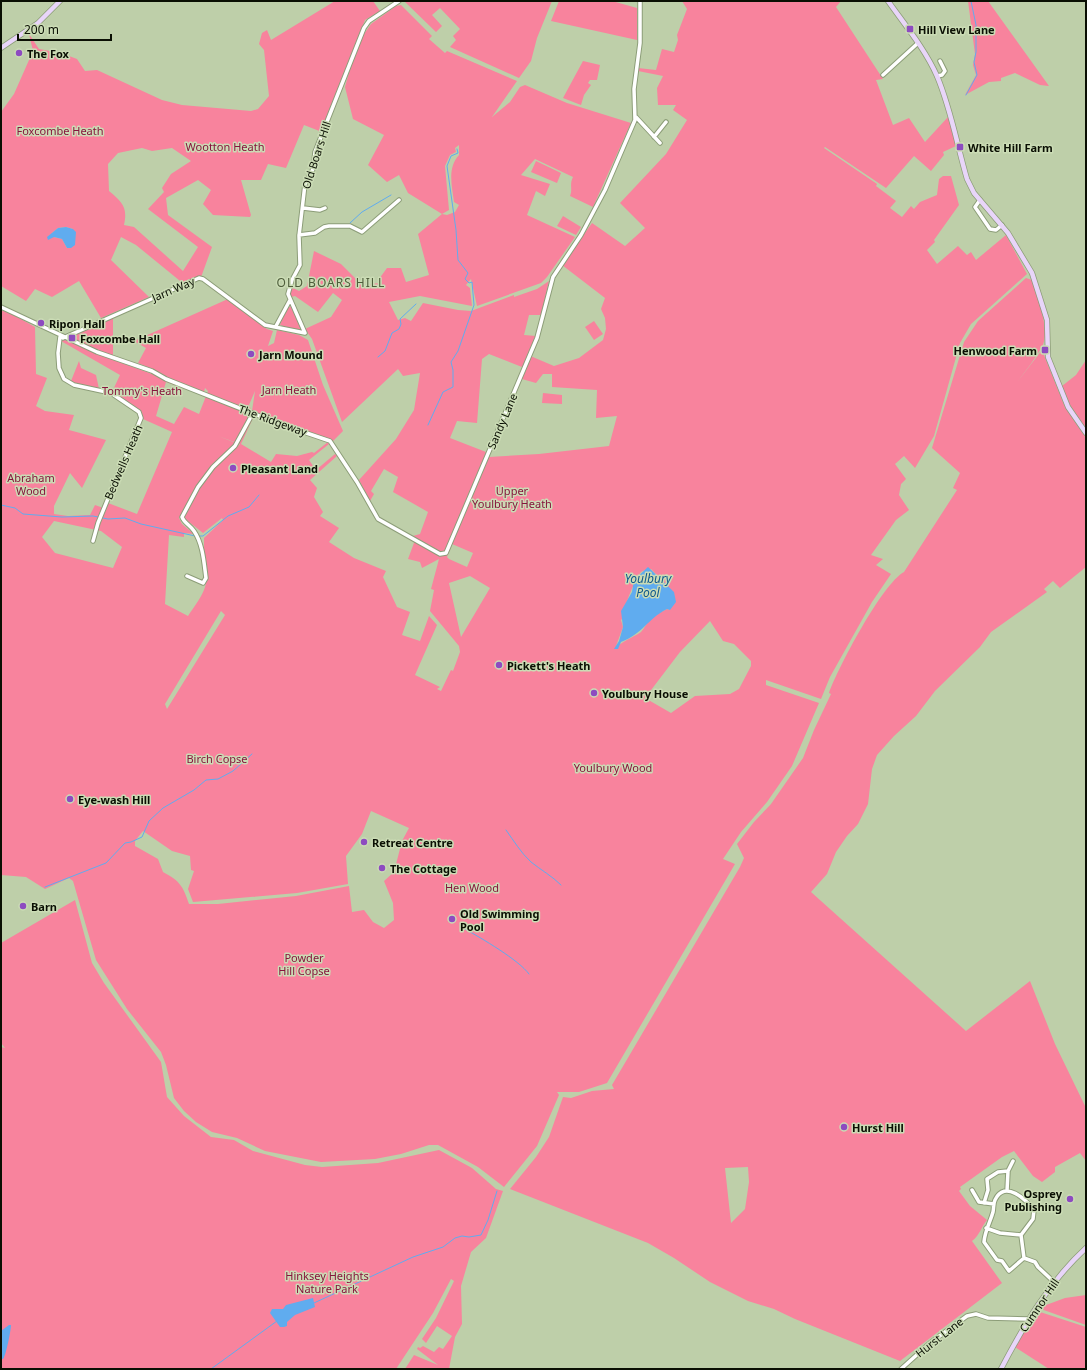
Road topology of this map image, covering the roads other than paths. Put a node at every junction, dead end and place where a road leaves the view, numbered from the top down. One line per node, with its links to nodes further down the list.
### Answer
1 (60, 1): 6 (main road)
2 (399, 1): 16 (street, Old Boars Hill)
3 (640, 1): 10 (street)
4 (888, 1): 5 (main road)
5 (918, 43): 8 (street); 9 (main road)
6 (1, 48)
7 (940, 61): 9 (street)
8 (883, 75)
9 (937, 76): 15 (main road)
10 (636, 117): 12 (street); 27 (street, Sandy Lane)
11 (666, 122): 12 (street)
12 (654, 136): 13 (street)
13 (660, 143)
14 (399, 200): 19 (street)
15 (980, 200): 18 (main road); 18 (street)
16 (303, 208): 17 (street); 19 (street, Old Boars Hill)
17 (325, 208)
18 (1002, 225): 25 (main road)
19 (299, 235): 20 (street, Old Boars Hill)
20 (290, 300): 22 (street, Old Boars Hill); 22 (street)
21 (1, 307): 23 (street, The Ridgeway)
22 (276, 326): 23 (street, Jarn Way)
23 (62, 337): 24 (street, The Ridgeway); 26 (street, Bedwells Heath)
24 (253, 413): 27 (street, The Ridgeway); 28 (street)
25 (1086, 433)
26 (94, 541)
27 (443, 555)
28 (187, 576)
29 (1013, 1161): 30 (street)
30 (1008, 1171): 32 (street); 33 (street)
31 (972, 1190): 33 (street)
32 (1007, 1191): 34 (street); 36 (street)
33 (984, 1203): 34 (street)
34 (994, 1204): 35 (street)
35 (987, 1226): 36 (street); 38 (street)
36 (1021, 1235): 38 (street)
37 (1086, 1248): 39 (main road, Cumnor Hill)
38 (1024, 1258): 39 (street)
39 (1054, 1282): 40 (main road, Cumnor Hill)
40 (1028, 1319): 41 (street, Hurst Lane); 42 (main road, Cumnor Hill)
41 (900, 1369)
42 (1001, 1369)

